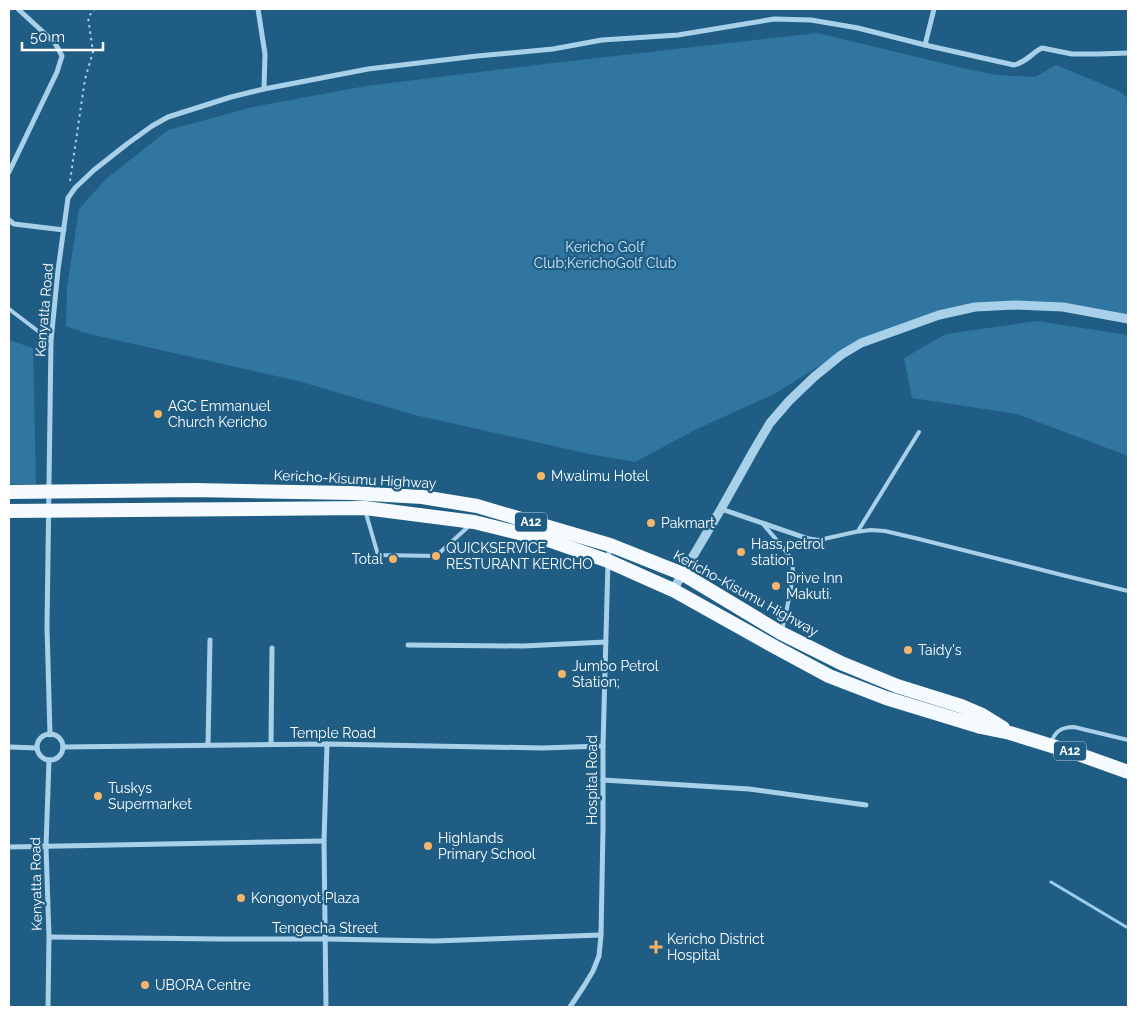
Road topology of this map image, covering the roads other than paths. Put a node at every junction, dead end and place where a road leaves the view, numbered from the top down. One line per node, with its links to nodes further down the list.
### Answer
1 (18, 9): 7 (street)
2 (258, 9): 6 (street)
3 (934, 9): 4 (street)
4 (924, 45): 5 (street); 6 (street)
5 (1128, 53)
6 (264, 89): 9 (street, Kenyatta Road)
7 (9, 172)
8 (9, 220): 9 (street)
9 (64, 230): 12 (street, Kenyatta Road)
10 (9, 309): 12 (lane)
11 (1128, 319): 17 (street)
12 (51, 341): 15 (street, Kenyatta Road)
13 (919, 432): 22 (lane)
14 (9, 492): 15 (highway, Kericho-Kisumu Highway / A12)
15 (49, 492): 19 (street, Kenyatta Road); 24 (highway, Kericho-Kisumu Highway / A12)
16 (365, 508): 19 (highway, Kericho-Kisumu Highway / A12); 20 (highway, Kericho-Kisumu Highway / A12); 20 (lane)
17 (721, 509): 21 (street); 26 (street)
18 (9, 511): 19 (highway, Kericho-Kisumu Highway / A12)
19 (48, 511): 35 (street, Kenyatta Road)
20 (474, 522): 25 (highway, Kericho-Kisumu Highway / A12)
21 (762, 523): 23 (street); 29 (lane)
22 (858, 531): 23 (lane); 28 (lane)
23 (806, 538)
24 (610, 545): 25 (street, Hospital Road); 26 (highway, Kericho-Kisumu Highway / A12)
25 (608, 561): 27 (highway, Kericho-Kisumu Highway / A12); 31 (street, Hospital Road)
26 (683, 574): 27 (street); 29 (highway, Kericho-Kisumu Highway / A12)
27 (673, 590): 34 (highway, Kericho-Kisumu Highway / A12)
28 (1128, 590)
29 (781, 633): 34 (highway, Kericho-Kisumu Highway / A12)
30 (210, 640): 39 (street)
31 (606, 642): 32 (street); 40 (street, Hospital Road)
32 (408, 645)
33 (272, 648): 37 (street)
34 (1010, 733): 41 (highway, Kericho-Kisumu Highway / A12)
35 (50, 735): 43 (street); 44 (street)
36 (1128, 740): 41 (lane)
37 (272, 744): 38 (street, Temple Road); 39 (street, Temple Road)
38 (327, 744): 40 (street, Temple Road); 49 (street)
39 (208, 745): 43 (street, Temple Road)
40 (603, 746): 47 (street, Hospital Road)
41 (1051, 746): 46 (highway, Kericho-Kisumu Highway / A12)
42 (9, 747): 44 (street)
43 (62, 747): 45 (street)
44 (37, 748): 45 (street)
45 (49, 760): 51 (street, Kenyatta Road)
46 (1128, 772)
47 (603, 780): 48 (street); 52 (street, Hospital Road)
48 (866, 805)
49 (324, 841): 51 (street); 54 (street)
50 (9, 847): 51 (street)
51 (46, 847): 53 (street, Kenyatta Road)
52 (601, 935): 54 (street, Tengecha Street); 57 (street, Hospital Road)
53 (48, 937): 54 (street, Tengecha Street); 55 (street, Kenyatta Road)
54 (326, 939): 56 (street)
55 (48, 1007)
56 (326, 1007)
57 (570, 1007)

